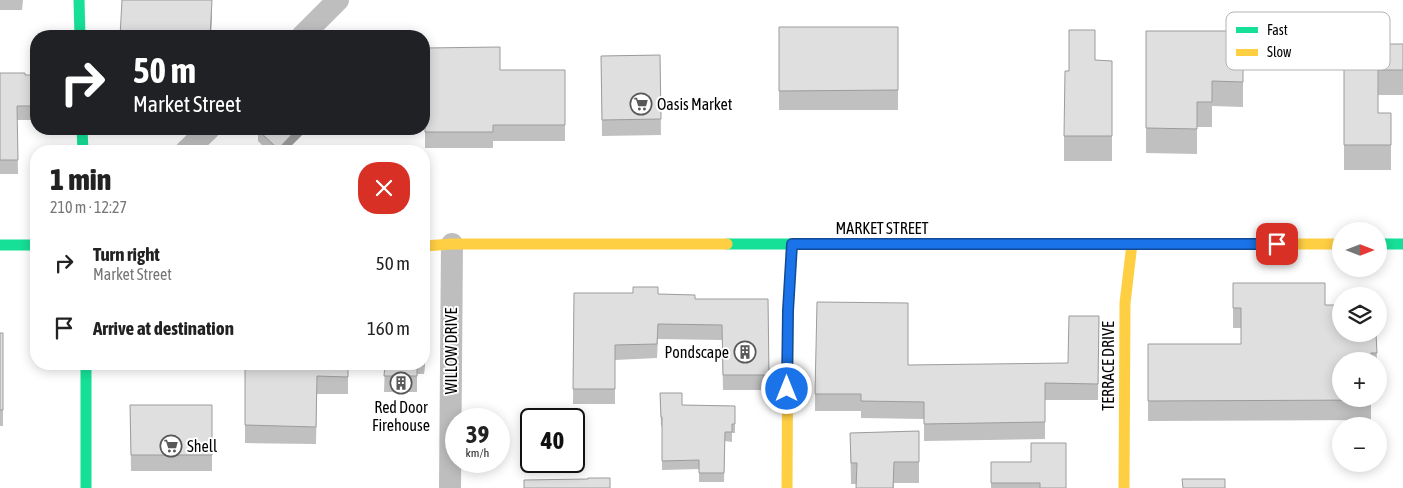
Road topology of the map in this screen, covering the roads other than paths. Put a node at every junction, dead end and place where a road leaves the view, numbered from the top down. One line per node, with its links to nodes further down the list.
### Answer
1 (79, 0): 3 (main road)
2 (338, 0): 4 (street)
3 (80, 30)
4 (308, 30)
5 (203, 135): 6 (street)
6 (192, 145)
7 (30, 244): 14 (main road)
8 (452, 244): 9 (main road, MARKET STREET); 15 (main road, MARKET STREET); 18 (street, WILLOW DRIVE)
9 (792, 244): 10 (main road, MARKET STREET); 19 (main road)
10 (1132, 244): 11 (main road, MARKET STREET); 20 (main road, TERRACE DRIVE)
11 (1332, 244)
12 (1388, 244): 13 (main road)
13 (1403, 244)
14 (0, 245)
15 (430, 246)
16 (86, 370): 17 (main road)
17 (86, 488)
18 (450, 488)
19 (787, 488)
20 (1124, 488)

